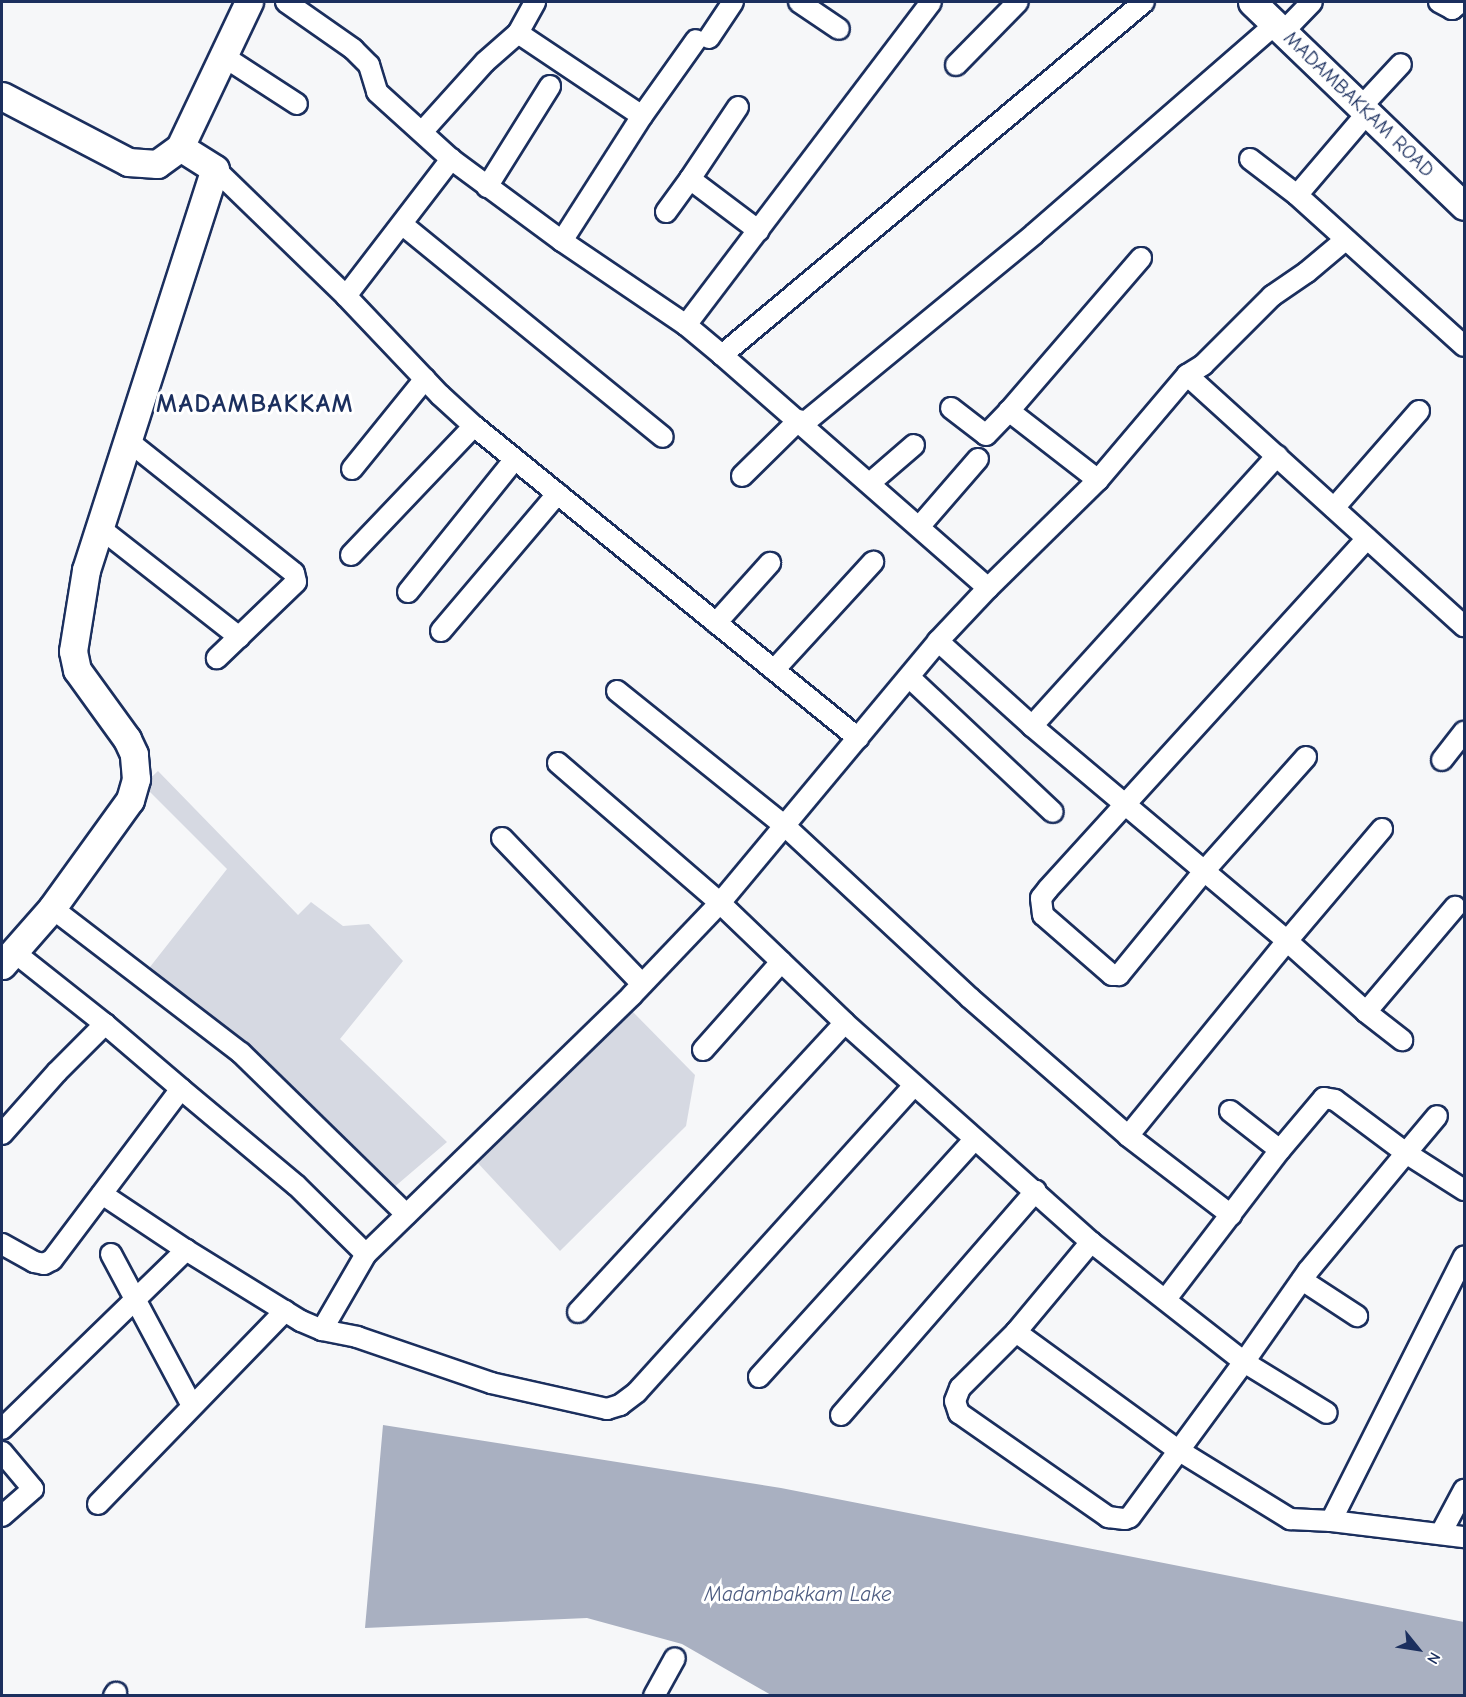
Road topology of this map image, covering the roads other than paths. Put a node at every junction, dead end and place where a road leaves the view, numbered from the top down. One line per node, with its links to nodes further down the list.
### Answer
1 (249, 2): 16 (street)
2 (286, 2): 25 (street)
3 (535, 2): 15 (street)
4 (733, 2): 24 (street)
5 (799, 2): 14 (street)
6 (931, 2): 36 (street)
7 (1018, 2): 18 (street)
8 (1144, 2): 43 (street)
9 (1252, 2): 13 (street, MADAMBAKKAM ROAD)
10 (1312, 2): 13 (street)
11 (1439, 2): 12 (street)
12 (1461, 2)
13 (1280, 27): 23 (street, MADAMBAKKAM ROAD); 49 (street)
14 (839, 29)
15 (518, 33): 24 (street); 25 (street)
16 (223, 56): 21 (street); 26 (street)
17 (1401, 64): 23 (street)
18 (956, 65)
19 (550, 86): 31 (street)
20 (2, 96): 26 (street)
21 (297, 104)
22 (738, 108): 30 (street)
23 (1365, 109): 32 (street); 33 (street, MADAMBAKKAM ROAD)
24 (642, 116): 38 (street)
25 (422, 132): 27 (street)
26 (180, 147): 29 (street)
27 (452, 159): 31 (street); 35 (street)
28 (1250, 159): 32 (street)
29 (214, 169): 40 (street); 52 (street)
30 (690, 179): 34 (street); 36 (street)
31 (487, 187): 38 (street)
32 (1297, 195): 37 (street)
33 (1464, 206)
34 (666, 212)
35 (403, 225): 40 (street); 51 (street)
36 (759, 231): 41 (street)
37 (1345, 240): 42 (street); 44 (street)
38 (562, 241): 41 (street)
39 (1142, 258): 47 (street)
40 (346, 296): 45 (street)
41 (686, 325): 43 (street)
42 (1464, 345)
43 (722, 356): 49 (street)
44 (1187, 375): 54 (street); 59 (street)
45 (425, 379): 50 (street); 57 (street)
46 (951, 408): 47 (street)
47 (1009, 411): 59 (street)
48 (1419, 411): 62 (street)
49 (801, 422): 58 (street); 60 (street)
50 (474, 426): 56 (street); 66 (street)
51 (663, 437)
52 (127, 440): 64 (street); 74 (street)
53 (914, 445): 60 (street)
54 (1277, 456): 62 (street); 80 (street)
55 (978, 459): 63 (street)
56 (514, 460): 61 (street); 70 (street)
57 (352, 470)
58 (742, 476)
59 (1098, 480): 69 (street)
60 (870, 483): 63 (street)
61 (557, 494): 71 (street); 73 (street)
62 (1334, 508): 65 (street)
63 (919, 527): 69 (street)
64 (100, 528): 74 (street); 94 (street)
65 (1367, 538): 72 (street); 86 (street)
66 (351, 555)
67 (873, 562): 77 (street)
68 (770, 563): 71 (street)
69 (988, 588): 75 (street)
70 (408, 592)
71 (716, 623): 77 (street)
72 (1464, 626)
73 (441, 631)
74 (239, 637): 76 (street)
75 (938, 641): 78 (street); 80 (street)
76 (217, 658)
77 (774, 670): 82 (street)
78 (909, 677): 82 (street); 87 (street)
79 (617, 691): 88 (street)
80 (1032, 726): 86 (street)
81 (1464, 732): 84 (street)
82 (858, 738): 88 (street)
83 (1306, 758): 91 (street)
84 (1442, 760)
85 (558, 763): 92 (street)
86 (1126, 803): 91 (street); 91 (street)
87 (1053, 812)
88 (785, 826): 92 (street); 109 (street)
89 (1382, 829): 95 (street)
90 (502, 838): 98 (street)
91 (1205, 870): 95 (street)
92 (720, 903): 97 (street); 98 (street)
93 (1455, 907): 99 (street)
94 (52, 908): 96 (street); 116 (street)
95 (1287, 941): 99 (street); 109 (street)
96 (8, 958): 101 (street)
97 (781, 962): 100 (street); 103 (street)
98 (642, 984): 116 (street)
99 (1366, 1012): 102 (street)
100 (845, 1023): 104 (street); 128 (street)
101 (105, 1024): 105 (street); 108 (street)
102 (1402, 1040)
103 (703, 1050)
104 (914, 1085): 110 (street); 130 (street)
105 (181, 1089): 115 (street); 122 (street)
106 (1230, 1111): 111 (street)
107 (1437, 1116): 112 (street)
108 (2, 1134)
109 (1128, 1136): 117 (street)
110 (975, 1139): 114 (street); 133 (street)
111 (1280, 1150): 112 (street); 117 (street)
112 (1406, 1153): 113 (street); 124 (street)
113 (1464, 1190)
114 (1036, 1191): 118 (street); 136 (street)
115 (102, 1194): 119 (street); 120 (street)
116 (406, 1214): 122 (street)
117 (1231, 1215): 126 (street)
118 (1091, 1242): 126 (street); 131 (street)
119 (2, 1244)
120 (186, 1250): 125 (street); 127 (street)
121 (111, 1254): 125 (street)
122 (366, 1254): 130 (street)
123 (1464, 1257): 143 (street)
124 (1302, 1280): 129 (street); 132 (street)
125 (136, 1299): 134 (street); 137 (street)
126 (1166, 1299): 132 (street)
127 (285, 1311): 130 (street); 134 (street)
128 (578, 1312)
129 (1357, 1316)
130 (322, 1330)
131 (1016, 1332): 138 (street); 138 (street)
132 (1244, 1362): 135 (street); 138 (street)
133 (759, 1377)
134 (192, 1406): 141 (street)
135 (1327, 1413)
136 (841, 1415)
137 (2, 1429)
138 (1178, 1450): 143 (street)
139 (2, 1452): 142 (street)
140 (1464, 1491): 144 (street)
141 (98, 1504)
142 (2, 1516)
143 (1331, 1521): 144 (street)
144 (1441, 1533): 145 (street)
145 (1464, 1537)
146 (675, 1658): 147 (street)
147 (654, 1695)

